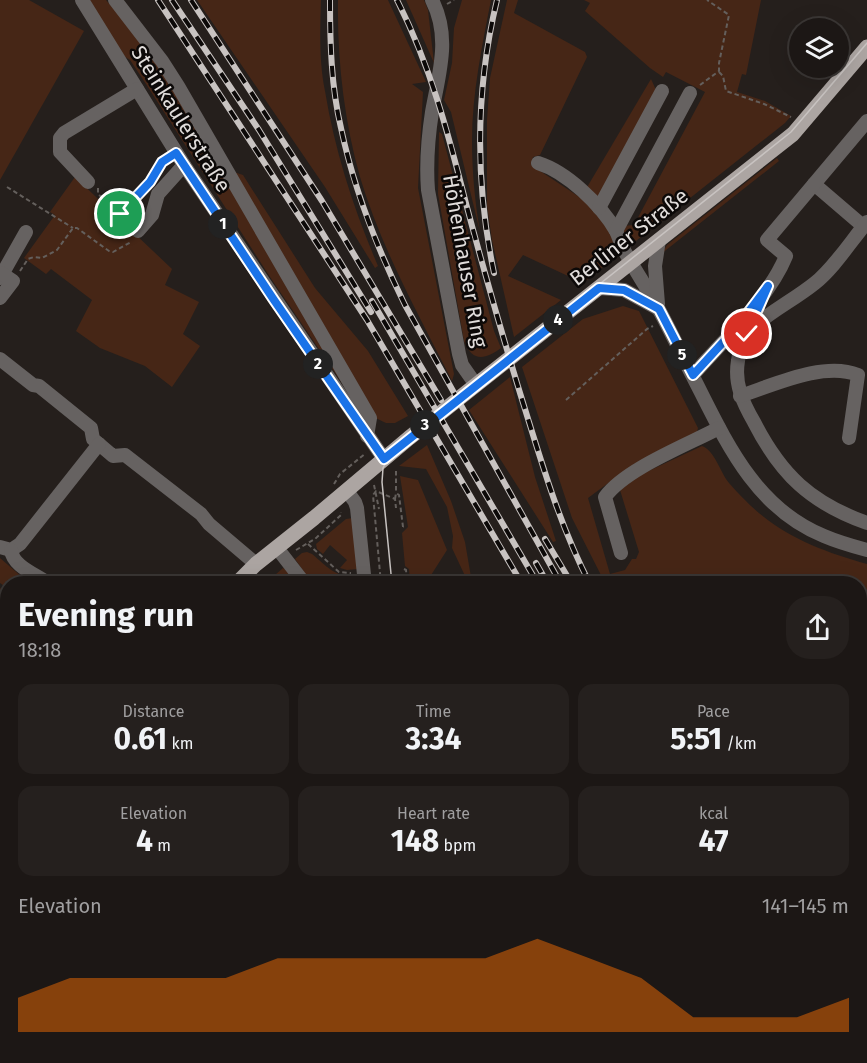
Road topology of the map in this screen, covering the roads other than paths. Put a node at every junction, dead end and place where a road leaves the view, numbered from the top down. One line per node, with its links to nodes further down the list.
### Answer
1 (82, 0): 5 (street, Steinkaulerstraße)
2 (116, 0): 31 (street)
3 (432, 0): 28 (street, Höhenhauser Ring)
4 (867, 47): 18 (main road, Berliner Straße)
5 (137, 89): 9 (street, Steinkaulerstraße); 11 (street)
6 (662, 91): 13 (street)
7 (690, 93): 15 (street)
8 (867, 121): 12 (street)
9 (180, 159): 17 (street); 31 (street, Steinkaulerstraße)
10 (538, 163): 13 (street)
11 (93, 184)
12 (814, 184): 14 (street); 21 (street)
13 (599, 208): 15 (street)
14 (865, 224): 25 (street)
15 (616, 231): 19 (street)
16 (26, 232): 20 (street)
17 (135, 237)
18 (659, 240): 19 (main road, Berliner Straße); 24 (street)
19 (631, 262): 22 (main road, Berliner Straße); 24 (street)
20 (5, 277): 23 (street)
21 (768, 286): 25 (street); 27 (street)
22 (599, 288): 24 (street); 28 (main road, Berliner Straße)
23 (0, 298)
24 (662, 315): 27 (street)
25 (747, 334): 29 (street)
26 (0, 359): 33 (street)
27 (693, 375): 30 (street)
28 (476, 385): 34 (main road, Berliner Straße)
29 (740, 396): 32 (street); 36 (street)
30 (719, 428): 38 (street); 40 (street)
31 (367, 436): 34 (street, Steinkaulerstraße)
32 (849, 438)
33 (99, 444): 37 (street); 41 (street)
34 (384, 459): 35 (main road, Berliner Straße)
35 (347, 491): 39 (main road, Berliner Straße); 45 (street)
36 (867, 523)
37 (5, 548): 42 (street)
38 (867, 550)
39 (281, 553): 41 (main road, Berliner Straße); 44 (street)
40 (621, 553)
41 (259, 571): 43 (main road, Berliner Straße)
42 (35, 576)
43 (250, 576)
44 (299, 576)
45 (364, 576)

